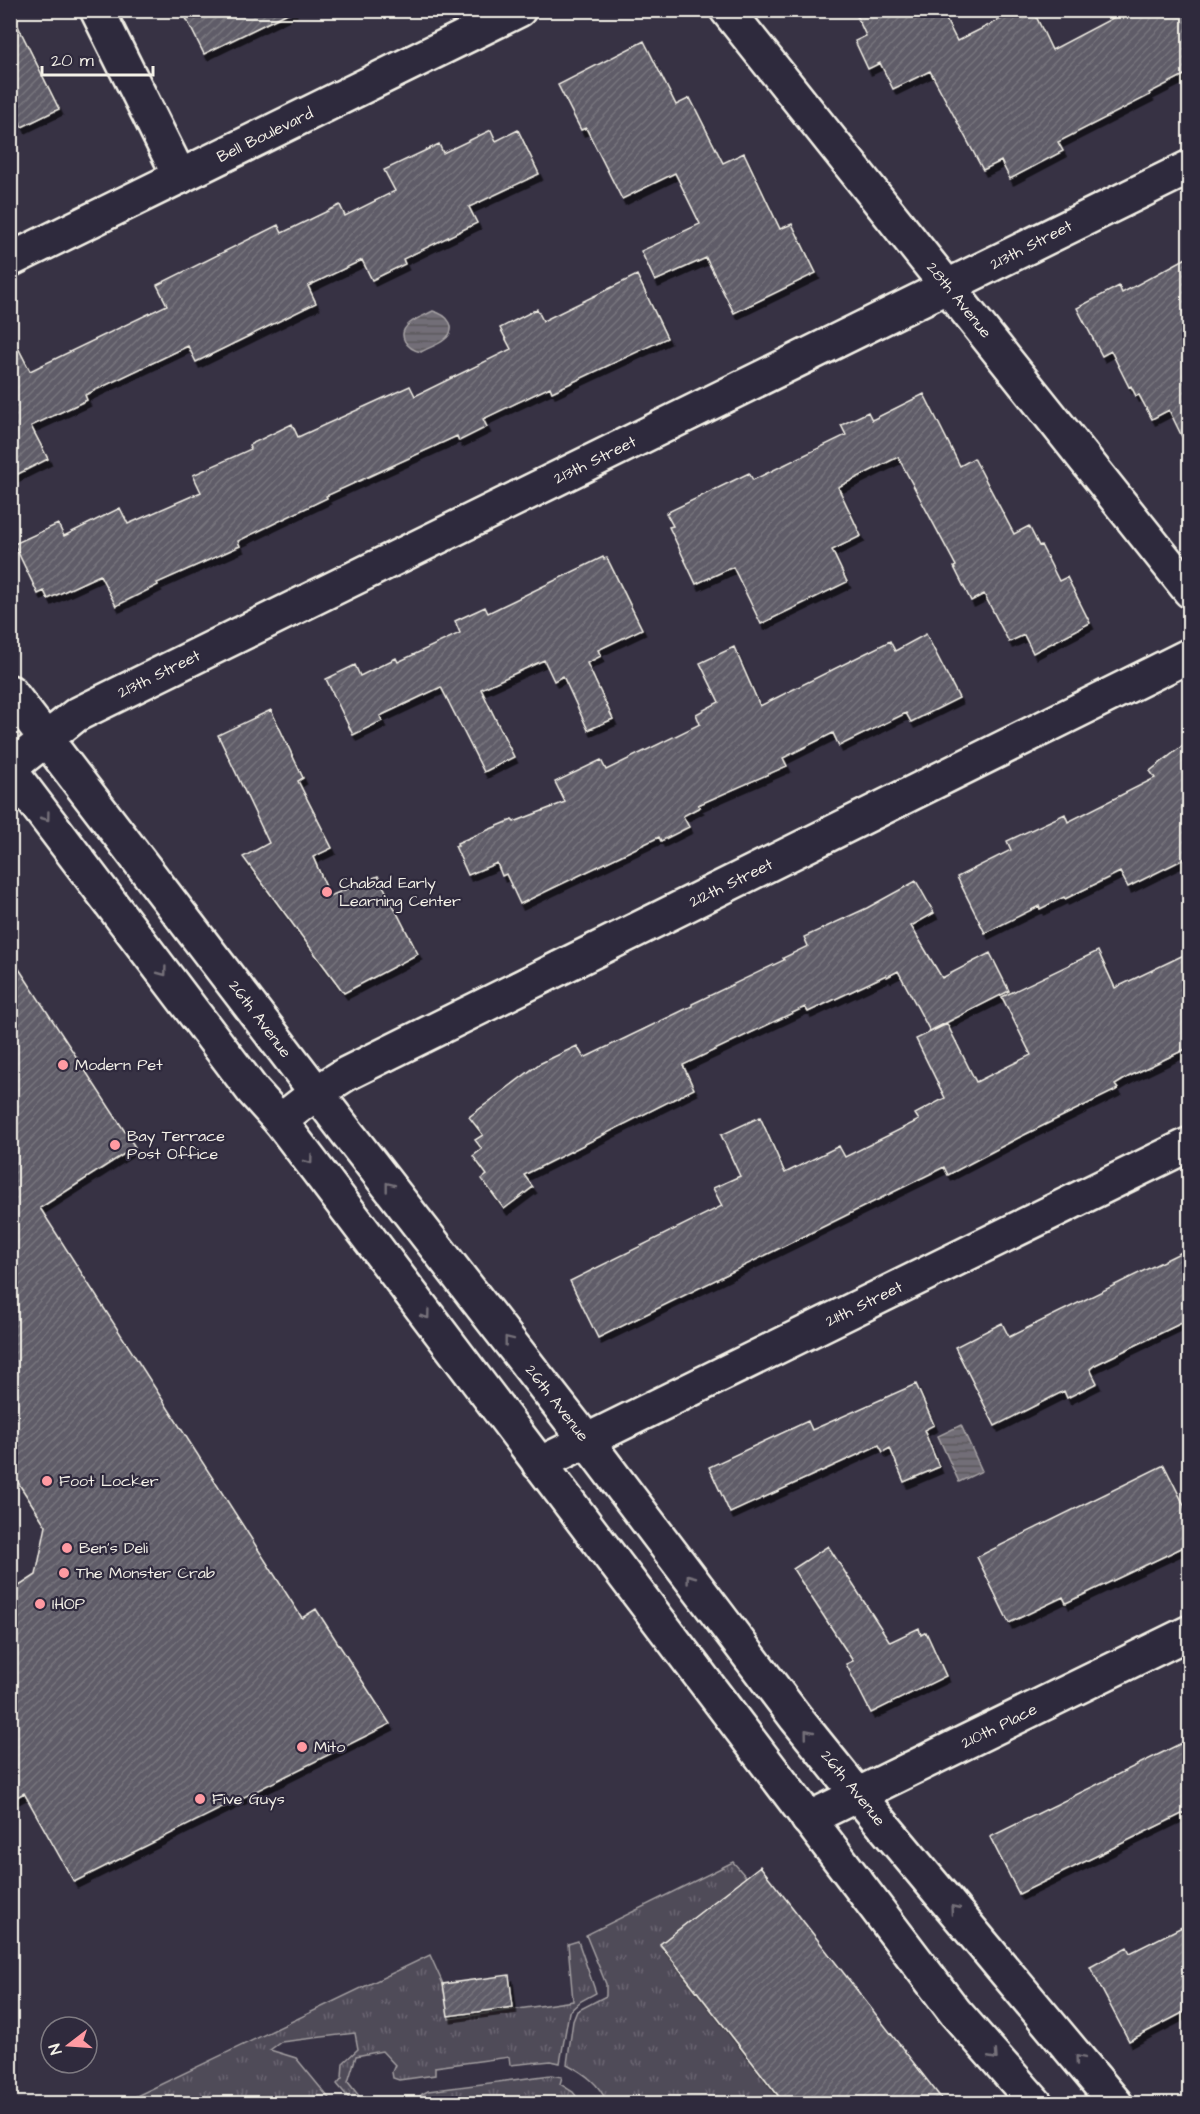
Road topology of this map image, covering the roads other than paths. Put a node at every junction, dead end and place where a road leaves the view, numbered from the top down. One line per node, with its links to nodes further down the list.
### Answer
1 (97, 10): 5 (street)
2 (519, 10): 5 (street, Bell Boulevard)
3 (727, 10): 7 (street, 28th Avenue)
4 (1190, 167): 7 (street, 213th Street)
5 (180, 177): 6 (street, Bell Boulevard)
6 (10, 260)
7 (948, 287): 8 (street, 28th Avenue); 11 (street, 213th Street)
8 (1190, 591)
9 (1190, 656): 13 (street, 212th Street)
10 (10, 692): 11 (street, 26th Avenue)
11 (46, 739): 12 (street, 213th Street); 13 (street, 26th Avenue)
12 (10, 769): 14 (street, one-way to 14)
13 (316, 1093): 14 (street, 212th Street); 16 (street, 26th Avenue, one-way to 13)
14 (280, 1121): 17 (street, one-way to 17)
15 (1190, 1144): 16 (street, 211th Street)
16 (586, 1440): 17 (street, 211th Street); 19 (street, 26th Avenue, one-way to 16)
17 (539, 1464): 20 (street)
18 (1190, 1632): 19 (street, 210th Place)
19 (858, 1795): 20 (street, 210th Place); 22 (street, 26th Avenue, one-way to 19)
20 (808, 1819): 21 (street, one-way to 21)
21 (1036, 2103)
22 (1116, 2103)

